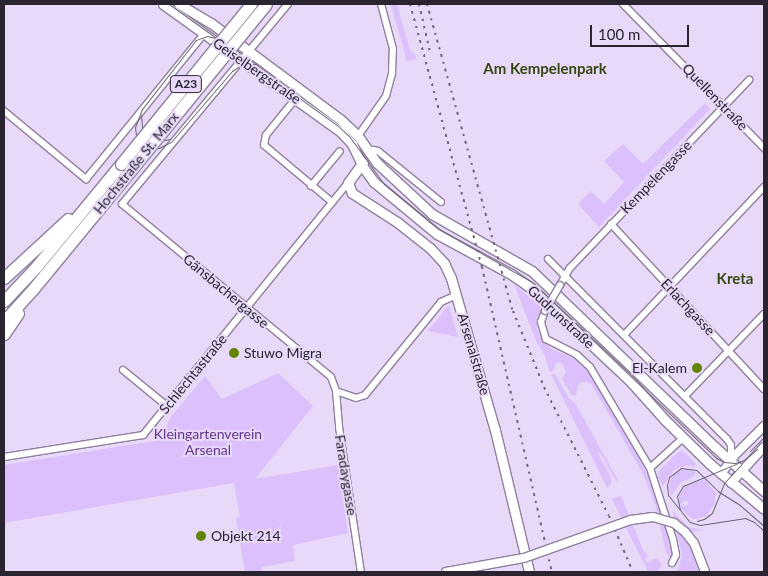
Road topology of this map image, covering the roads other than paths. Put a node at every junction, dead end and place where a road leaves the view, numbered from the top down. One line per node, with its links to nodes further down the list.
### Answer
1 (162, 4): 8 (main road, Geiselbergstraße)
2 (180, 4): 9 (main road, Geiselbergstraße)
3 (251, 4): 23 (highway, Hochstraße St. Marx / A23, bridge)
4 (266, 4): 31 (highway, Hochstraße St. Marx / A23, bridge)
5 (288, 4): 9 (street)
6 (381, 4): 15 (street)
7 (623, 4): 13 (street, Quellenstraße)
8 (204, 34): 10 (main road, Geiselbergstraße); 14 (street)
9 (248, 51): 10 (street); 15 (main road, Geiselbergstraße)
10 (241, 61): 12 (main road, Geiselbergstraße); 34 (street, Gänsbachergasse)
11 (748, 80): 13 (street, Kempelengasse)
12 (296, 98): 15 (main road, Geiselbergstraße); 21 (street)
13 (723, 106): 16 (street, Quellenstraße); 26 (street, Kempelengasse)
14 (4, 111)
15 (354, 138): 18 (main road, Gudrunstraße); 19 (main road, Gudrunstraße)
16 (764, 148)
17 (340, 151): 21 (street)
18 (369, 153): 19 (main road); 25 (street); 50 (main road, Gudrunstraße)
19 (361, 165): 20 (main road); 47 (main road, Gudrunstraße)
20 (348, 183): 24 (street, Schlechtastraße); 32 (main road, Arsenalstraße)
21 (311, 186): 24 (street)
22 (764, 187): 30 (street)
23 (96, 195): 29 (highway); 33 (highway, Hochstraße St. Marx / A23)
24 (332, 202): 34 (street, Schlechtastraße)
25 (442, 202)
26 (611, 224): 28 (street, Kempelengasse); 30 (street, Erlachgasse)
27 (548, 260): 28 (street)
28 (564, 276): 38 (street); 51 (street, Kempelengasse, bridge)
29 (4, 278)
30 (670, 287): 38 (street); 39 (street, Erlachgasse)
31 (33, 289): 36 (highway, Hochstraße St. Marx / A23); 37 (highway)
32 (457, 295): 43 (street); 60 (main road, Arsenalstraße)
33 (4, 301)
34 (247, 308): 41 (street, Gänsbachergasse); 45 (street, Schlechtastraße)
35 (764, 314): 39 (street)
36 (4, 321)
37 (4, 334)
38 (624, 335): 44 (street)
39 (729, 351): 42 (street, Erlachgasse); 44 (street)
40 (123, 370): 45 (street)
41 (331, 377): 43 (street, Faradaygasse)
42 (764, 389)
43 (336, 391): 58 (street, Faradaygasse)
44 (685, 396): 50 (street)
45 (166, 406): 49 (street, Schlechtastraße)
46 (764, 426): 50 (street)
47 (683, 438): 51 (street); 53 (main road, Gudrunstraße)
48 (764, 447): 52 (street)
49 (4, 457)
50 (731, 459): 52 (main road, Gudrunstraße); 53 (street)
51 (650, 468): 57 (street)
52 (742, 470): 54 (street); 55 (main road, Gudrunstraße)
53 (721, 474): 54 (main road, Gudrunstraße)
54 (731, 482): 56 (main road, Gudrunstraße)
55 (764, 491)
56 (764, 509)
57 (672, 563)
58 (361, 572)
59 (446, 572): 61 (street, bridge)
60 (529, 572)
61 (704, 572)

